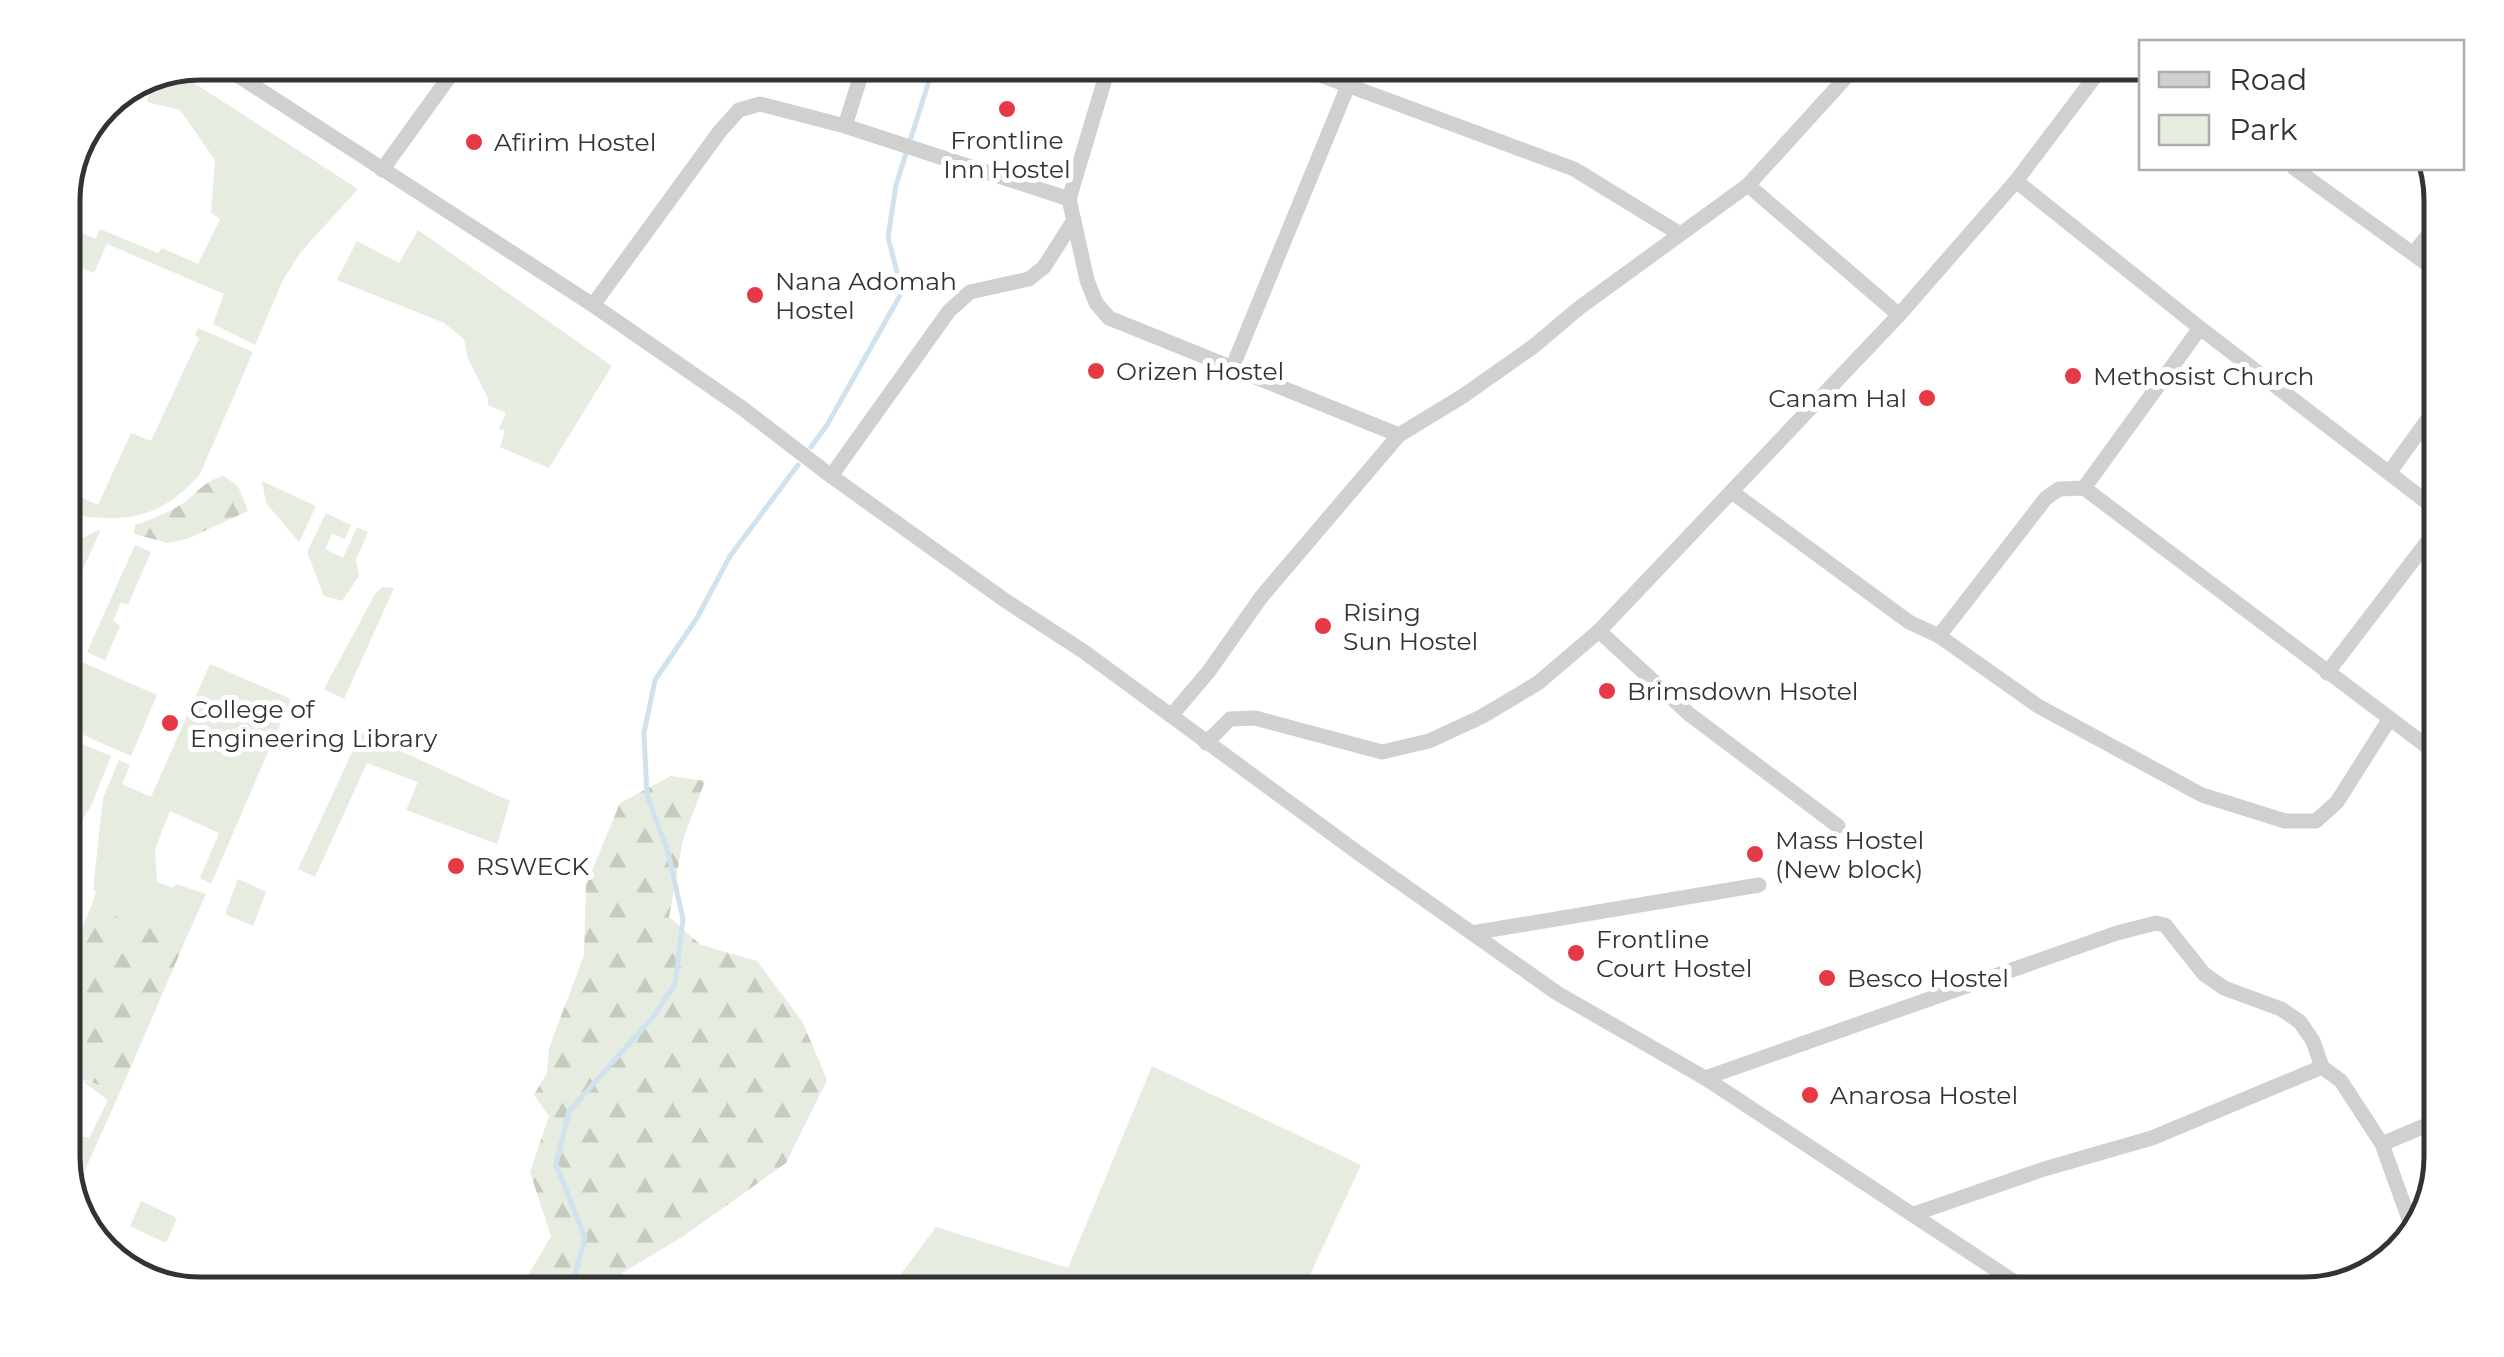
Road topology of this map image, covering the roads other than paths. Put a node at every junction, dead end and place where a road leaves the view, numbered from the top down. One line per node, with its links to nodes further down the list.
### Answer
1 (244, 80): 10 (street)
2 (447, 80): 10 (street)
3 (860, 80): 9 (street)
4 (1105, 80): 14 (street)
5 (1332, 80): 8 (street)
6 (1844, 80): 13 (street)
7 (2092, 80): 12 (street)
8 (1348, 86): 16 (street); 23 (street)
9 (845, 126): 14 (street); 20 (street)
10 (382, 170): 20 (street)
11 (2297, 170): 18 (street)
12 (2016, 181): 21 (street); 22 (street)
13 (1748, 185): 16 (street); 21 (street)
14 (1069, 200): 15 (street)
15 (1074, 220): 23 (street); 27 (street)
16 (1680, 234): 25 (street)
17 (2424, 240): 18 (street)
18 (2414, 253): 19 (street)
19 (2424, 261)
20 (593, 305): 27 (street)
21 (1899, 315): 29 (street)
22 (2200, 328): 26 (street); 28 (street)
23 (1232, 368): 25 (street)
24 (2424, 425): 26 (street)
25 (1399, 435): 35 (street)
26 (2389, 473): 30 (street)
27 (831, 476): 35 (street)
28 (2084, 488): 33 (street); 34 (street)
29 (1732, 492): 32 (street); 33 (street)
30 (2424, 500)
31 (2424, 546): 34 (street)
32 (1599, 631): 37 (street); 39 (street)
33 (1940, 636): 36 (street)
34 (2327, 673): 36 (street)
35 (1172, 716): 37 (street)
36 (2389, 720): 38 (street)
37 (1206, 743): 41 (street)
38 (2424, 745)
39 (1838, 826)
40 (1759, 885): 41 (street)
41 (1472, 933): 43 (street)
42 (2322, 1067): 43 (street); 45 (street); 46 (street)
43 (1705, 1078): 46 (street)
44 (2424, 1126): 45 (street)
45 (2382, 1144): 47 (street)
46 (1914, 1214): 48 (street)
47 (2408, 1217)
48 (2008, 1277)

